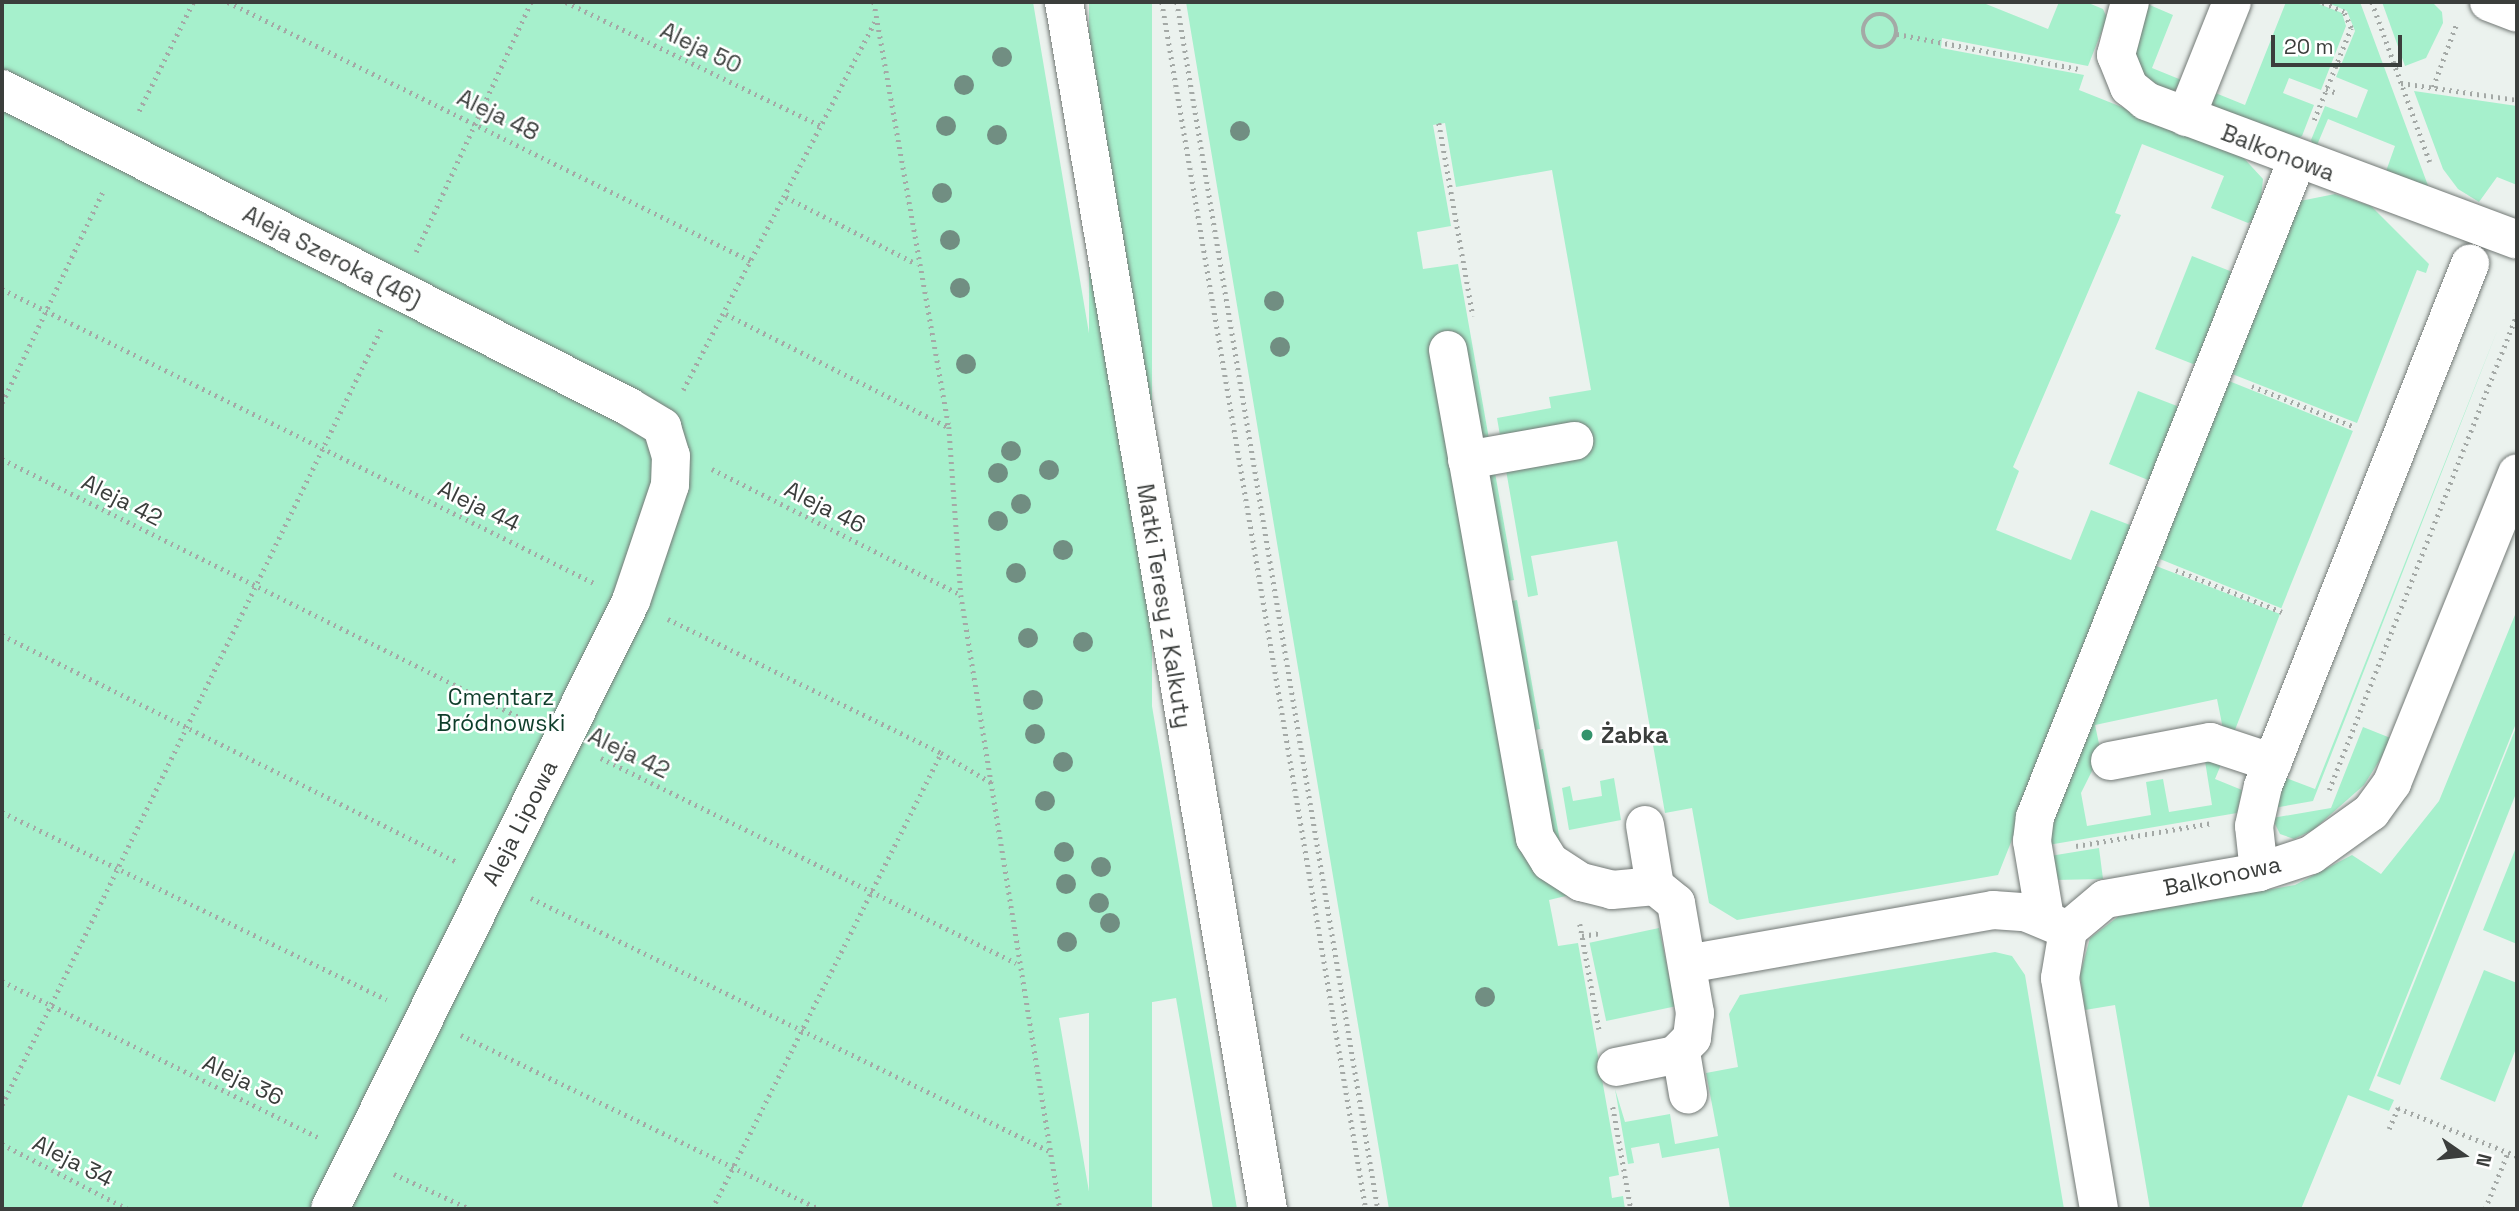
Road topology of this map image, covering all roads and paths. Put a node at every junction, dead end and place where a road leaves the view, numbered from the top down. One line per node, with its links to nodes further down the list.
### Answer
1 (193, 2): 27 (path)
2 (228, 2): 25 (path, Aleja 48)
3 (531, 2): 25 (path)
4 (566, 2): 26 (path, Aleja 50)
5 (874, 2): 15 (path)
6 (1064, 2): 85 (street, Matki Teresy z Kalkuty)
7 (1162, 2): 86 (path)
8 (1177, 2): 87 (path)
9 (2130, 2): 17 (street)
10 (2232, 2): 24 (street)
11 (2320, 2): 21 (path)
12 (2372, 2): 18 (path)
13 (2475, 8): 14 (street); 19 (path)
14 (2517, 13)
15 (876, 20): 26 (path); 33 (path)
16 (1897, 34): 16 (path); 17 (path)
17 (2124, 78): 24 (street, Balkonowa)
18 (2401, 83): 19 (path); 30 (path)
19 (2433, 87): 23 (path)
20 (2, 89): 27 (street, Aleja Szeroka (46))
21 (2326, 89): 22 (path); 28 (path)
22 (2337, 93)
23 (2517, 100)
24 (2186, 117): 28 (street, Balkonowa)
25 (475, 123): 32 (path, Aleja 48); 36 (path)
26 (821, 126): 29 (path)
27 (121, 148): 36 (street, Aleja Szeroka (46)); 37 (path)
28 (2297, 160): 30 (street, Balkonowa); 40 (street)
29 (786, 197): 32 (path); 33 (path)
30 (2450, 215): 31 (street, Balkonowa)
31 (2517, 240)
32 (753, 262): 38 (path)
33 (918, 264): 43 (path)
34 (2470, 264): 58 (street)
35 (2, 289): 37 (path, Aleja 44)
36 (399, 292): 44 (street, Aleja Szeroka (46)); 46 (path)
37 (46, 312): 41 (path); 46 (path, Aleja 44)
38 (726, 314): 43 (path); 44 (path)
39 (1448, 350): 48 (street)
40 (2213, 370): 42 (path); 50 (street)
41 (2, 403)
42 (2355, 427)
43 (949, 428): 52 (path)
44 (666, 441): 52 (path, Aleja 46); 53 (street, Aleja Lipowa)
45 (1574, 441): 48 (street)
46 (323, 449): 51 (path); 53 (path, Aleja 44)
47 (2, 459): 51 (path, Aleja 42)
48 (1467, 460): 62 (street)
49 (2517, 472): 61 (street, Balkonowa)
50 (2140, 556): 54 (path); 64 (street)
51 (255, 587): 55 (path, Aleja 42); 68 (path)
52 (961, 595): 59 (path)
53 (631, 601): 55 (street, Aleja Lipowa); 56 (path, Aleja 44)
54 (2281, 612)
55 (563, 739): 63 (path, Aleja 42); 78 (street, Aleja Lipowa)
56 (941, 753): 59 (path, Aleja 44); 63 (path)
57 (2110, 761): 58 (street)
58 (2273, 763): 61 (street)
59 (992, 783): 65 (path)
60 (1645, 825): 62 (street)
61 (2259, 872): 64 (street, Balkonowa)
62 (1655, 886): 66 (street)
63 (871, 892): 65 (path, Aleja 42); 83 (path)
64 (2057, 924): 66 (street); 88 (street)
65 (1017, 964): 84 (path)
66 (1687, 964): 71 (street)
67 (2, 981): 68 (path, Aleja 36)
68 (50, 1004): 74 (path); 78 (path, Aleja 36)
69 (1612, 1022): 70 (path)
70 (1598, 1024)
71 (1681, 1052): 72 (street); 73 (street)
72 (1616, 1067)
73 (1688, 1094)
74 (2, 1105)
75 (2389, 1129): 77 (path)
76 (2, 1144): 80 (path, Aleja 34)
77 (2508, 1152): 79 (path); 89 (path)
78 (356, 1156): 81 (street, Aleja Lipowa); 82 (path, Aleja 36)
79 (2517, 1156)
80 (128, 1209)
81 (330, 1209)
82 (470, 1209)
83 (712, 1209)
84 (1059, 1209)
85 (1268, 1209)
86 (1366, 1209)
87 (1378, 1209)
88 (2099, 1209)
89 (2485, 1209)

